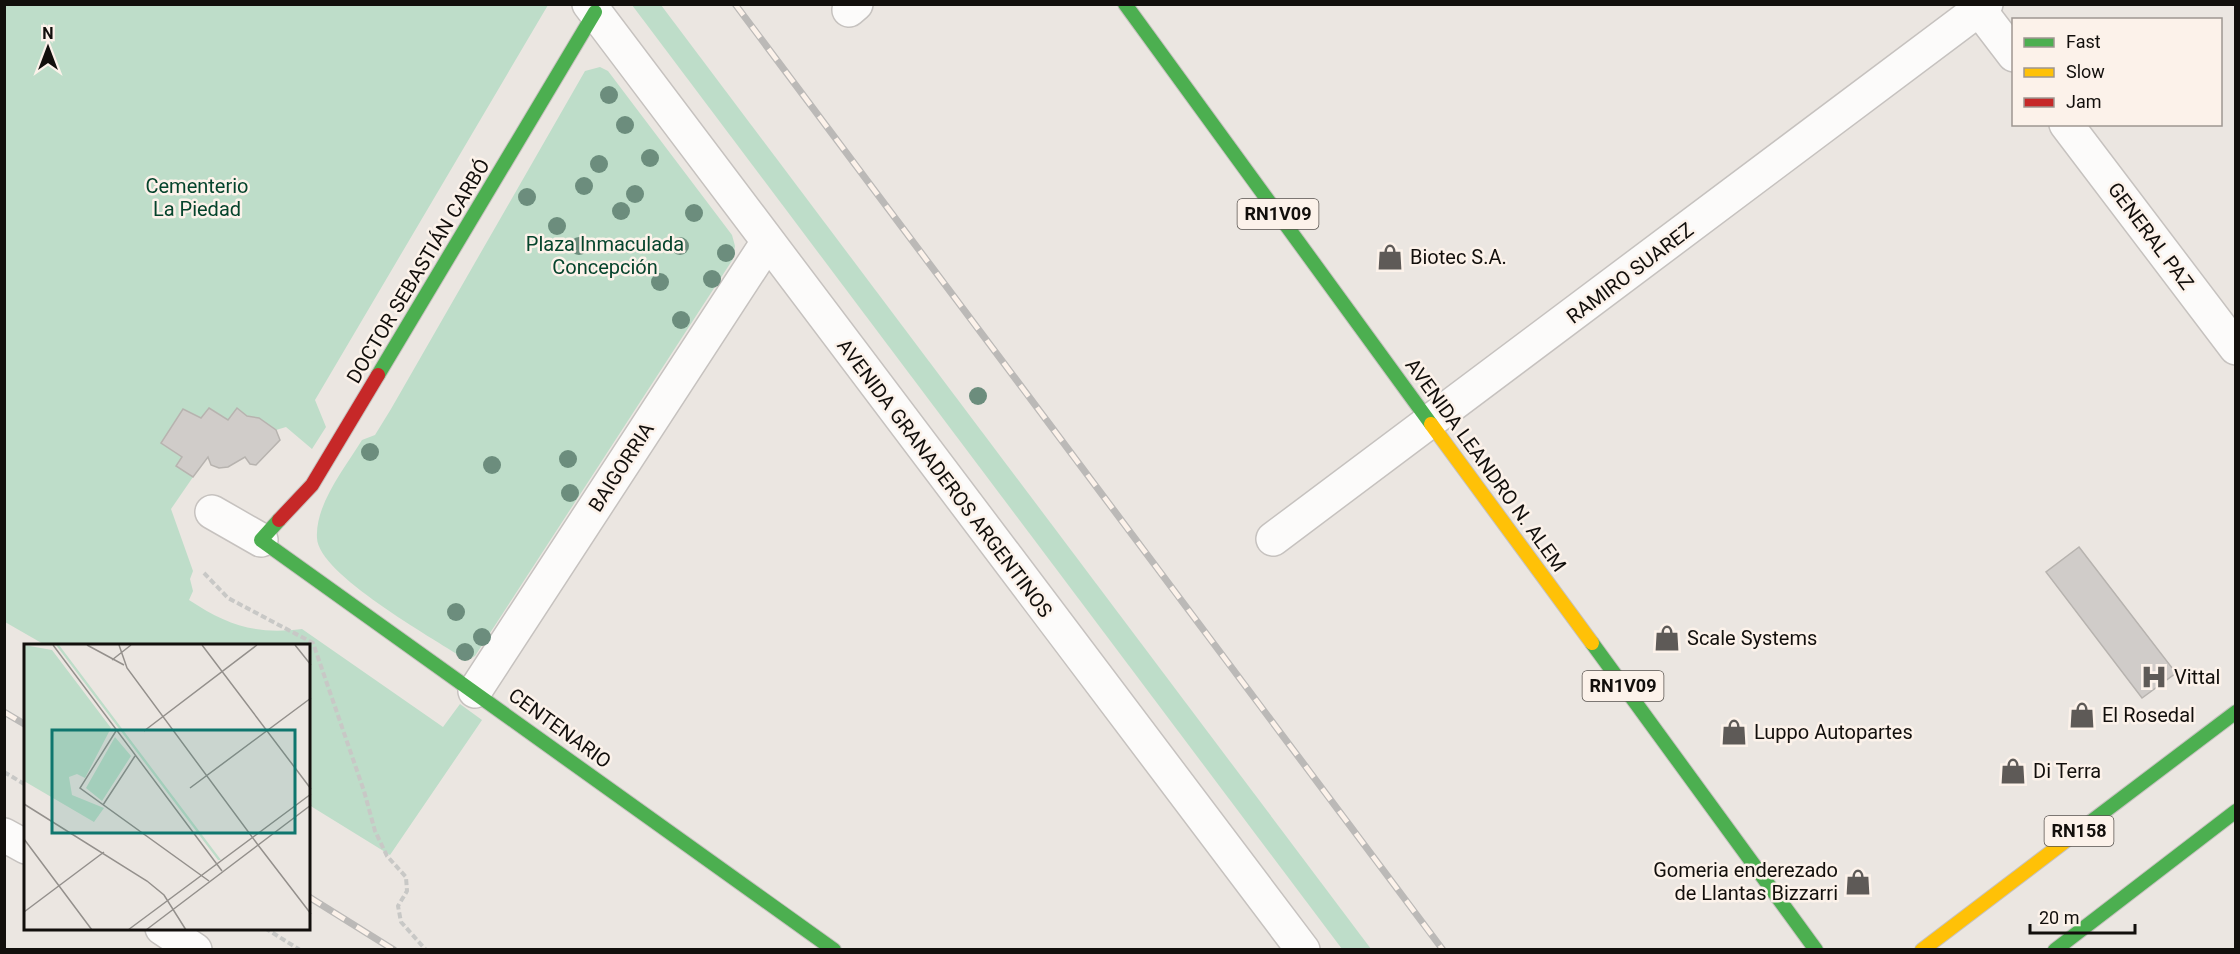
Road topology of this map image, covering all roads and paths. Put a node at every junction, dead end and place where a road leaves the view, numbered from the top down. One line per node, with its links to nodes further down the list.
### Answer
1 (1125, 4): 8 (main road, AVENIDA LEANDRO N. ALEM / RN1V09)
2 (1980, 6): 4 (street); 8 (street, RAMIRO SUAREZ)
3 (592, 8): 6 (street, AVENIDA GRANADEROS ARGENTINOS); 11 (main road, DOCTOR SEBASTIÁN CARBÓ)
4 (2012, 54)
5 (2068, 126): 7 (street, GENERAL PAZ)
6 (767, 243): 13 (street, BAIGORRIA); 26 (street, AVENIDA GRANADEROS ARGENTINOS)
7 (2235, 348)
8 (1431, 423): 10 (street, RAMIRO SUAREZ); 27 (main road, AVENIDA LEANDRO N. ALEM / RN1V09)
9 (212, 512): 11 (street)
10 (1273, 539)
11 (261, 540): 13 (main road, CENTENARIO)
12 (204, 573): 24 (path)
13 (475, 692): 25 (main road, CENTENARIO)
14 (2235, 712): 28 (main road, RN158)
15 (4, 772): 16 (path)
16 (24, 784)
17 (2235, 811): 29 (main road)
18 (4, 835): 19 (street)
19 (24, 846)
20 (165, 930): 22 (street)
21 (268, 930): 23 (path)
22 (195, 950)
23 (300, 950)
24 (426, 950)
25 (834, 950)
26 (1303, 950)
27 (1816, 950)
28 (1922, 950)
29 (2055, 950)

